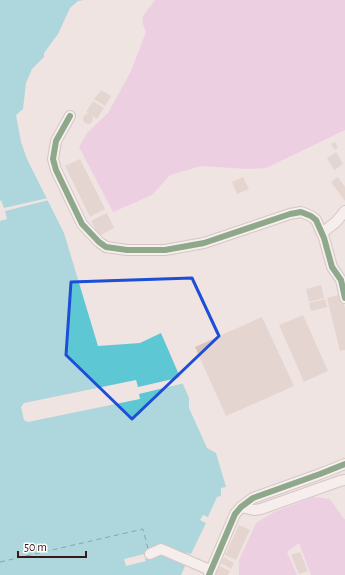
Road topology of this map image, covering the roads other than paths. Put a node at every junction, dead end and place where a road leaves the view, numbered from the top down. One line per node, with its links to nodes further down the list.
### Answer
1 (70, 116): 3 (street)
2 (345, 211): 3 (street)
3 (322, 233): 4 (street)
4 (345, 298)
5 (345, 464): 7 (street)
6 (345, 480): 7 (street)
7 (241, 507): 9 (street)
8 (150, 554): 9 (street)
9 (209, 573)

